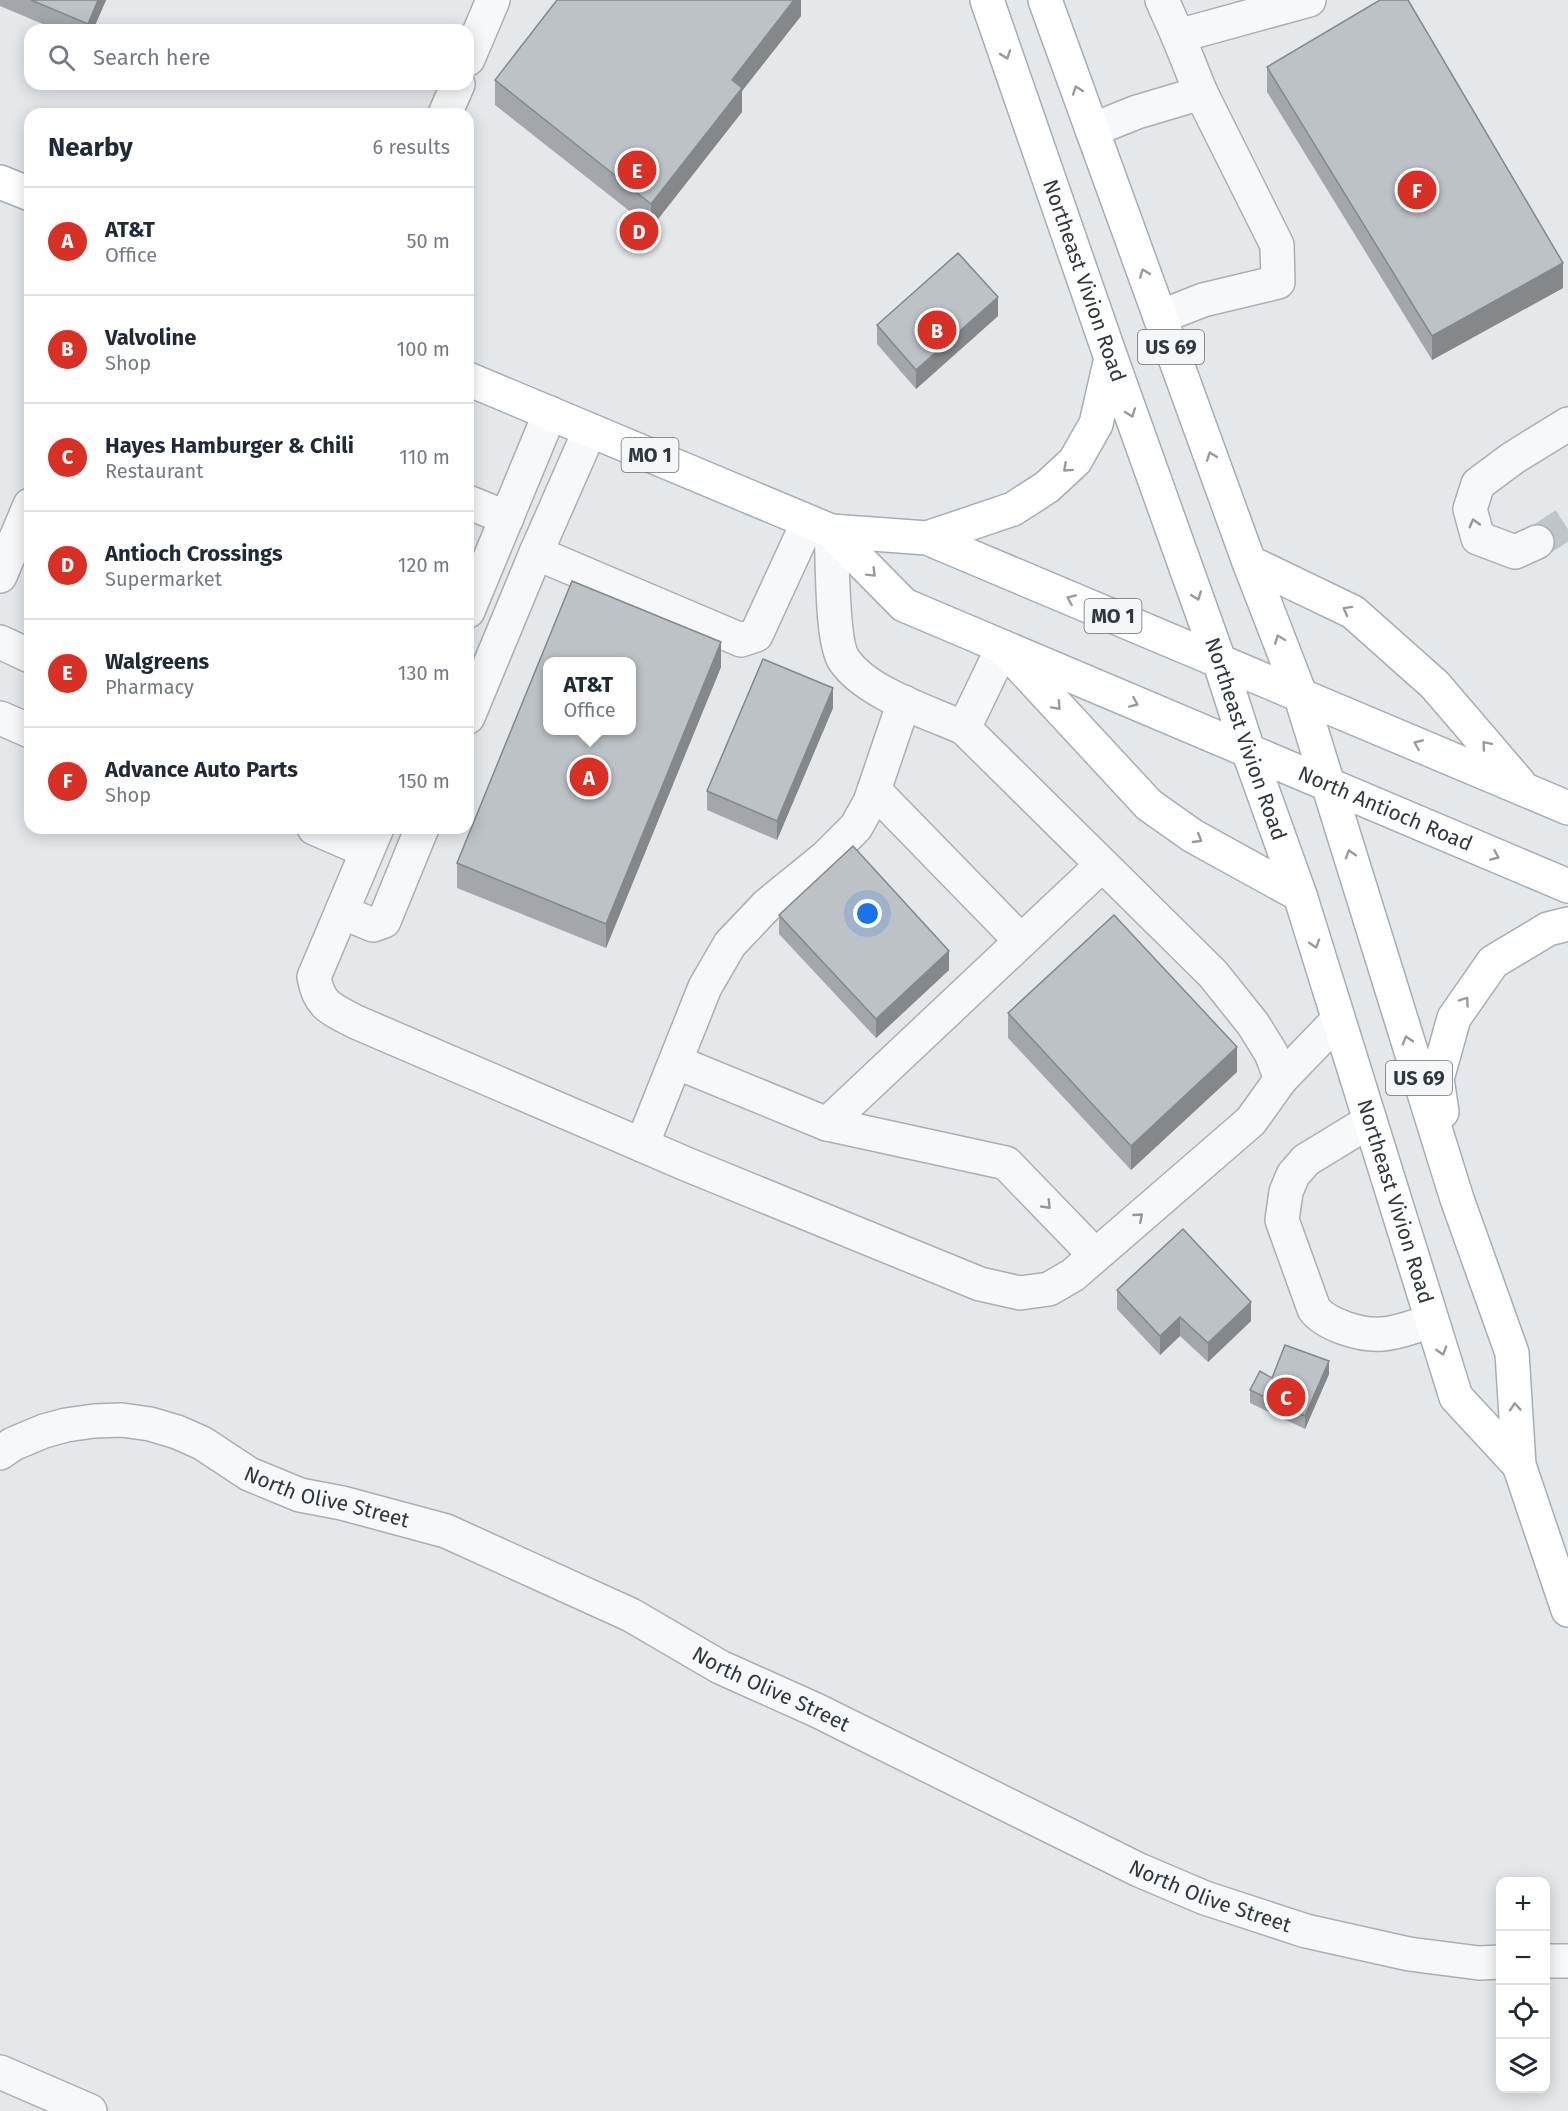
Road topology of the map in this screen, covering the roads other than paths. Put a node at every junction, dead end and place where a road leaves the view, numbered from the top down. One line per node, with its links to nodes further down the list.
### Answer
1 (493, 0): 7 (street)
2 (987, 0): 15 (main road, Northeast Vivion Road / US 69, one-way to 15)
3 (1045, 0): 11 (main road, Northeast Vivion Road / US 69, one-way to 3)
4 (1162, 0): 6 (street)
5 (1309, 0): 6 (street)
6 (1178, 36): 9 (street)
7 (474, 45)
8 (455, 90): 10 (street)
9 (1202, 93): 11 (street); 14 (street)
10 (448, 108)
11 (1092, 130): 14 (main road, Northeast Vivion Road / US 69, one-way to 11)
12 (0, 182): 13 (main road)
13 (24, 192)
14 (1160, 317): 27 (main road, Northeast Vivion Road / US 69, one-way to 14)
15 (1111, 358): 24 (main road, one-way to 24); 33 (main road, Northeast Vivion Road / US 69, one-way to 33)
16 (474, 381): 17 (main road, MO 1)
17 (550, 413): 19 (main road, MO 1); 21 (street)
18 (1568, 424): 25 (street, one-way to 18)
19 (590, 430): 23 (main road, MO 1); 26 (street)
20 (474, 504): 21 (street)
21 (507, 518): 29 (street)
22 (24, 519): 28 (street)
23 (819, 527): 24 (main road, MO 1); 26 (street); 31 (main road, MO 1, one-way to 31); 35 (street)
24 (927, 538): 33 (main road, MO 1, one-way to 24)
25 (1537, 542)
26 (536, 553): 36 (street)
27 (1249, 562): 34 (main road, Northeast Vivion Road / US 69, one-way to 27); 42 (main road, one-way to 27)
28 (0, 576)
29 (474, 597)
30 (0, 642): 32 (street)
31 (1003, 648): 39 (street); 40 (main road, North Antioch Road / MO 1, one-way to 40); 50 (main road, one-way to 50)
32 (24, 653)
33 (1219, 660): 34 (main road, MO 1); 40 (main road, Northeast Vivion Road / US 69)
34 (1300, 694): 41 (main road, Northeast Vivion Road / US 69); 42 (main road, MO 1, one-way to 34)
35 (904, 702): 39 (street); 43 (street)
36 (474, 703)
37 (0, 718): 38 (street)
38 (24, 728)
39 (964, 728): 48 (street)
40 (1248, 750): 41 (main road, North Antioch Road / MO 1); 50 (main road, Northeast Vivion Road / US 69)
41 (1328, 786): 49 (main road, North Antioch Road / MO 1, one-way to 49); 60 (main road, Northeast Vivion Road / US 69, one-way to 41)
42 (1524, 789): 44 (main road, MO 1)
43 (874, 790): 53 (street); 55 (street)
44 (1568, 808)
45 (346, 834): 47 (street)
46 (420, 834): 51 (street)
47 (372, 839): 51 (street)
48 (1102, 865): 53 (street); 56 (street)
49 (1568, 886)
50 (1300, 896): 54 (main road, Northeast Vivion Road / US 69, one-way to 54)
51 (342, 912): 59 (street)
52 (1568, 924): 60 (main road, one-way to 52)
53 (1021, 941): 58 (street)
54 (1338, 1020): 56 (street); 57 (main road, Northeast Vivion Road / US 69)
55 (676, 1062): 58 (street); 59 (street)
56 (1281, 1079): 61 (street, one-way to 56)
57 (1370, 1121): 62 (main road, Northeast Vivion Road / US 69); 62 (street)
58 (827, 1124): 61 (street, one-way to 61)
59 (642, 1145): 61 (street)
60 (1457, 1199): 64 (main road, Northeast Vivion Road / US 69, one-way to 60)
61 (1095, 1255)
62 (1432, 1321): 64 (main road, Northeast Vivion Road / US 69, one-way to 64)
63 (0, 1453): 68 (street, North Olive Street)
64 (1519, 1465): 65 (main road, Northeast Vivion Road / US 69)
65 (1568, 1610)
66 (1550, 1961): 67 (street)
67 (1568, 1961)
68 (1496, 1962)
69 (0, 2072): 70 (street)
70 (90, 2111)

